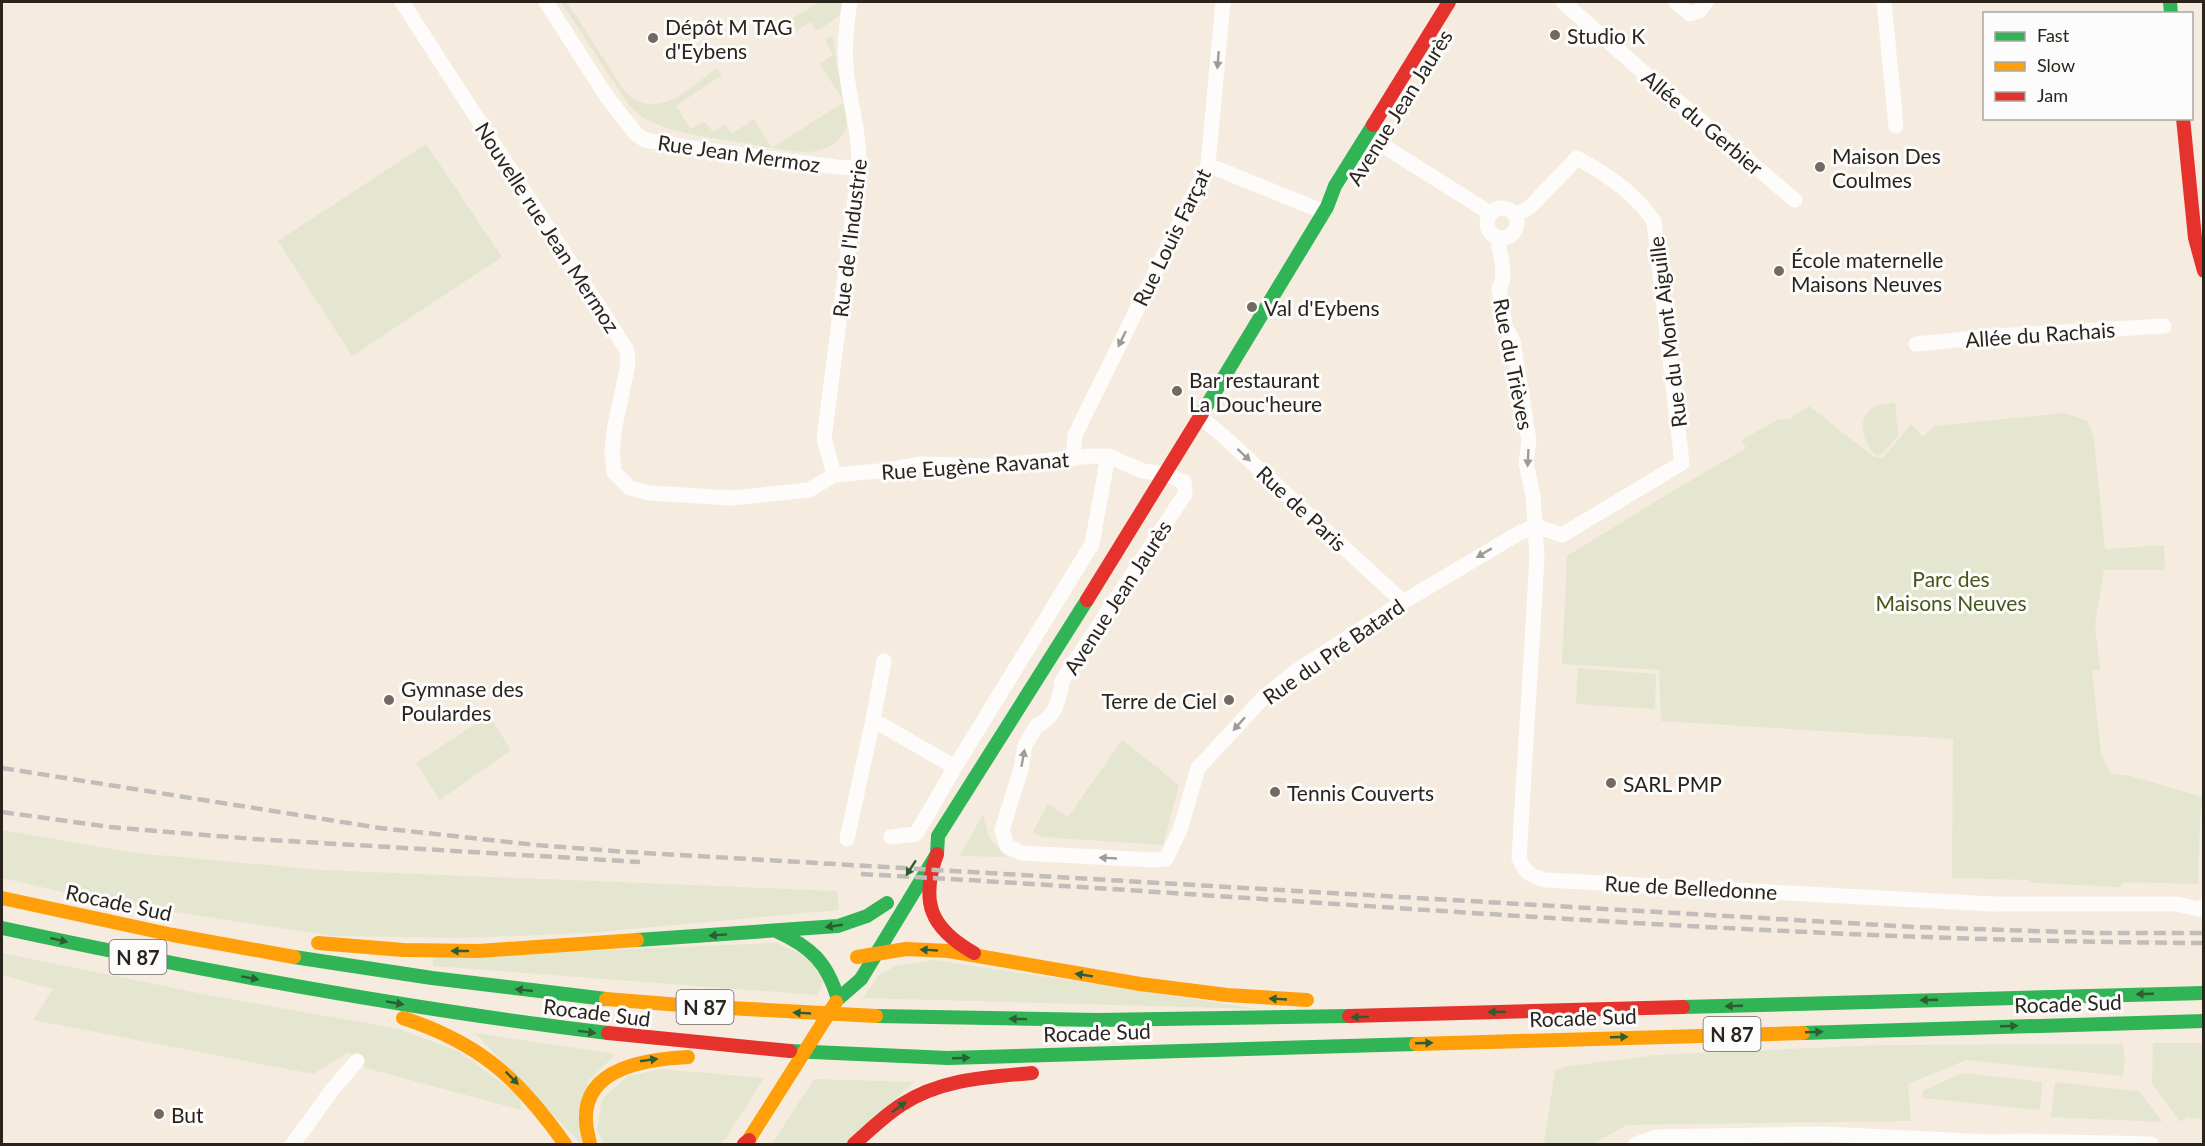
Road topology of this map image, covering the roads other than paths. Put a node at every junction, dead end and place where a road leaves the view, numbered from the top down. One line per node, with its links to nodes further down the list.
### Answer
1 (402, 2): 27 (street, Nouvelle rue Jean Mermoz)
2 (546, 2): 15 (street, Rue Jean Mermoz)
3 (850, 2): 15 (street, Rue de l'Industrie)
4 (1223, 2): 14 (street, Rue Louis Farçat, one-way to 14)
5 (1449, 2): 13 (main road, Avenue Jean Jaurès)
6 (1465, 2): 13 (main road, Avenue Jean Jaurès)
7 (1563, 2): 16 (street, Allée du Gerbier)
8 (1676, 2): 9 (street)
9 (1706, 2)
10 (1884, 2): 12 (street)
11 (2183, 120): 21 (main road)
12 (1896, 126)
13 (1371, 138): 17 (main road, Avenue Jean Jaurès); 18 (street)
14 (1208, 165): 17 (street); 26 (street, Rue Louis Farçat, one-way to 26)
15 (859, 168): 29 (street, Rue de l'Industrie)
16 (1795, 200)
17 (1326, 210): 24 (main road, Avenue Jean Jaurès)
18 (1490, 213): 19 (street); 20 (street, Rue du Trièves)
19 (1515, 215): 20 (street); 30 (street, Rue du Mont Aiguille)
20 (1498, 238): 30 (street, Rue du Trièves, one-way to 30)
21 (2204, 271)
22 (2164, 326): 23 (street, Allée du Rachais)
23 (1916, 344)
24 (1200, 417): 28 (main road, Avenue Jean Jaurès); 31 (street, Rue de Paris, one-way to 31)
25 (1108, 456): 26 (street, Rue Eugène Ravanat); 28 (street, Rue Eugène Ravanat); 34 (street)
26 (1073, 459): 29 (street, Rue Eugène Ravanat)
27 (614, 472): 29 (street, Rue Eugène Ravanat)
28 (1165, 474): 35 (main road, Avenue Jean Jaurès); 40 (street, Avenue Jean Jaurès, one-way to 28)
29 (834, 475)
30 (1536, 526): 31 (street, Rue du Pré Batard, one-way to 31); 42 (street, Rue de Belledonne)
31 (1403, 602): 40 (street, Rue du Pré Batard, one-way to 40)
32 (884, 660): 33 (street)
33 (873, 720): 34 (street); 37 (street)
34 (955, 767): 36 (street)
35 (938, 836): 38 (main road); 39 (main road, Avenue Jean Jaurès)
36 (891, 837)
37 (847, 839)
38 (923, 848)
39 (937, 854): 47 (main road, Avenue Jean Jaurès, one-way to 39); 48 (main road)
40 (1166, 859)
41 (2, 896): 43 (main road); 55 (main road, Rocade Sud / N 87, one-way to 41)
42 (2204, 906)
43 (177, 922)
44 (2, 928): 50 (main road, Rocade Sud / N 87, one-way to 50)
45 (776, 931): 46 (main road, one-way to 46); 49 (main road, one-way to 45); 52 (main road)
46 (300, 941)
47 (877, 953): 48 (main road, one-way to 47); 49 (main road); 52 (main road, Avenue Jean Jaurès)
48 (981, 956): 53 (main road, one-way to 48)
49 (851, 967): 52 (main road)
50 (275, 983): 58 (main road, Rocade Sud / N 87, one-way to 58); 66 (main road, N 87, one-way to 66)
51 (2204, 993): 55 (main road, Rocade Sud / N 87, one-way to 55)
52 (838, 999): 64 (main road)
53 (1322, 1000)
54 (1371, 1002): 55 (main road)
55 (1418, 1015)
56 (2204, 1021): 57 (main road, Rocade Sud / N 87, one-way to 56)
57 (1261, 1048): 58 (main road, Rocade Sud / N 87, one-way to 57); 60 (main road)
58 (861, 1056): 67 (main road, one-way to 58)
59 (357, 1061): 65 (street)
60 (1071, 1068)
61 (1047, 1071): 68 (main road, one-way to 61)
62 (1749, 1140): 63 (street); 69 (street)
63 (1911, 1141): 70 (street)
64 (746, 1143)
65 (293, 1144)
66 (565, 1144)
67 (590, 1144)
68 (854, 1144)
69 (1636, 1144)
70 (2107, 1144): 71 (street)
71 (2151, 1144)

